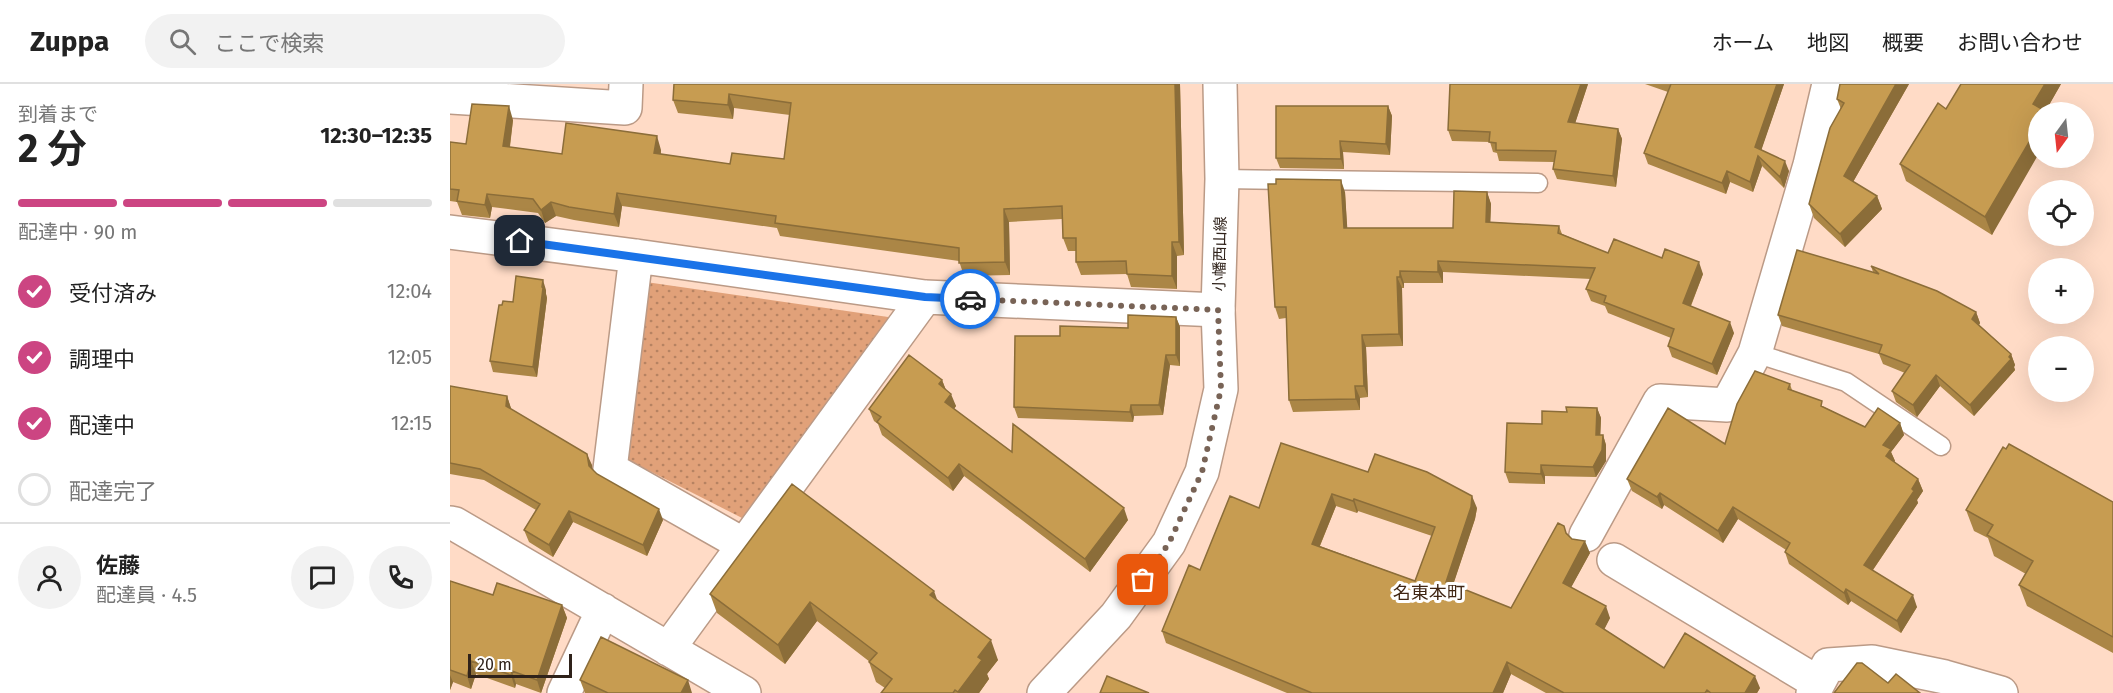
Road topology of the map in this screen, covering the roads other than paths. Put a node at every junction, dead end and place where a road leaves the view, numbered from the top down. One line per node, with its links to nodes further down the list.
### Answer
1 (626, 84): 4 (street)
2 (1220, 84): 6 (street, 小幡西山線)
3 (1829, 84): 12 (street)
4 (499, 91): 5 (street)
5 (450, 97)
6 (1222, 179): 7 (lane); 11 (street, 小幡西山線)
7 (1538, 183)
8 (450, 232): 9 (street)
9 (636, 256): 10 (street); 16 (street)
10 (925, 297): 11 (street); 16 (street)
11 (1218, 310): 23 (street, 小幡西山線)
12 (1755, 353): 13 (lane); 15 (street)
13 (1941, 446)
14 (450, 523): 18 (street)
15 (1586, 535)
16 (744, 545): 19 (street)
17 (1614, 560): 20 (street)
18 (603, 610): 19 (street); 21 (street)
19 (668, 649): 22 (street)
20 (1816, 688): 24 (street)
21 (564, 693)
22 (744, 693)
23 (1044, 693)
24 (2001, 693)

